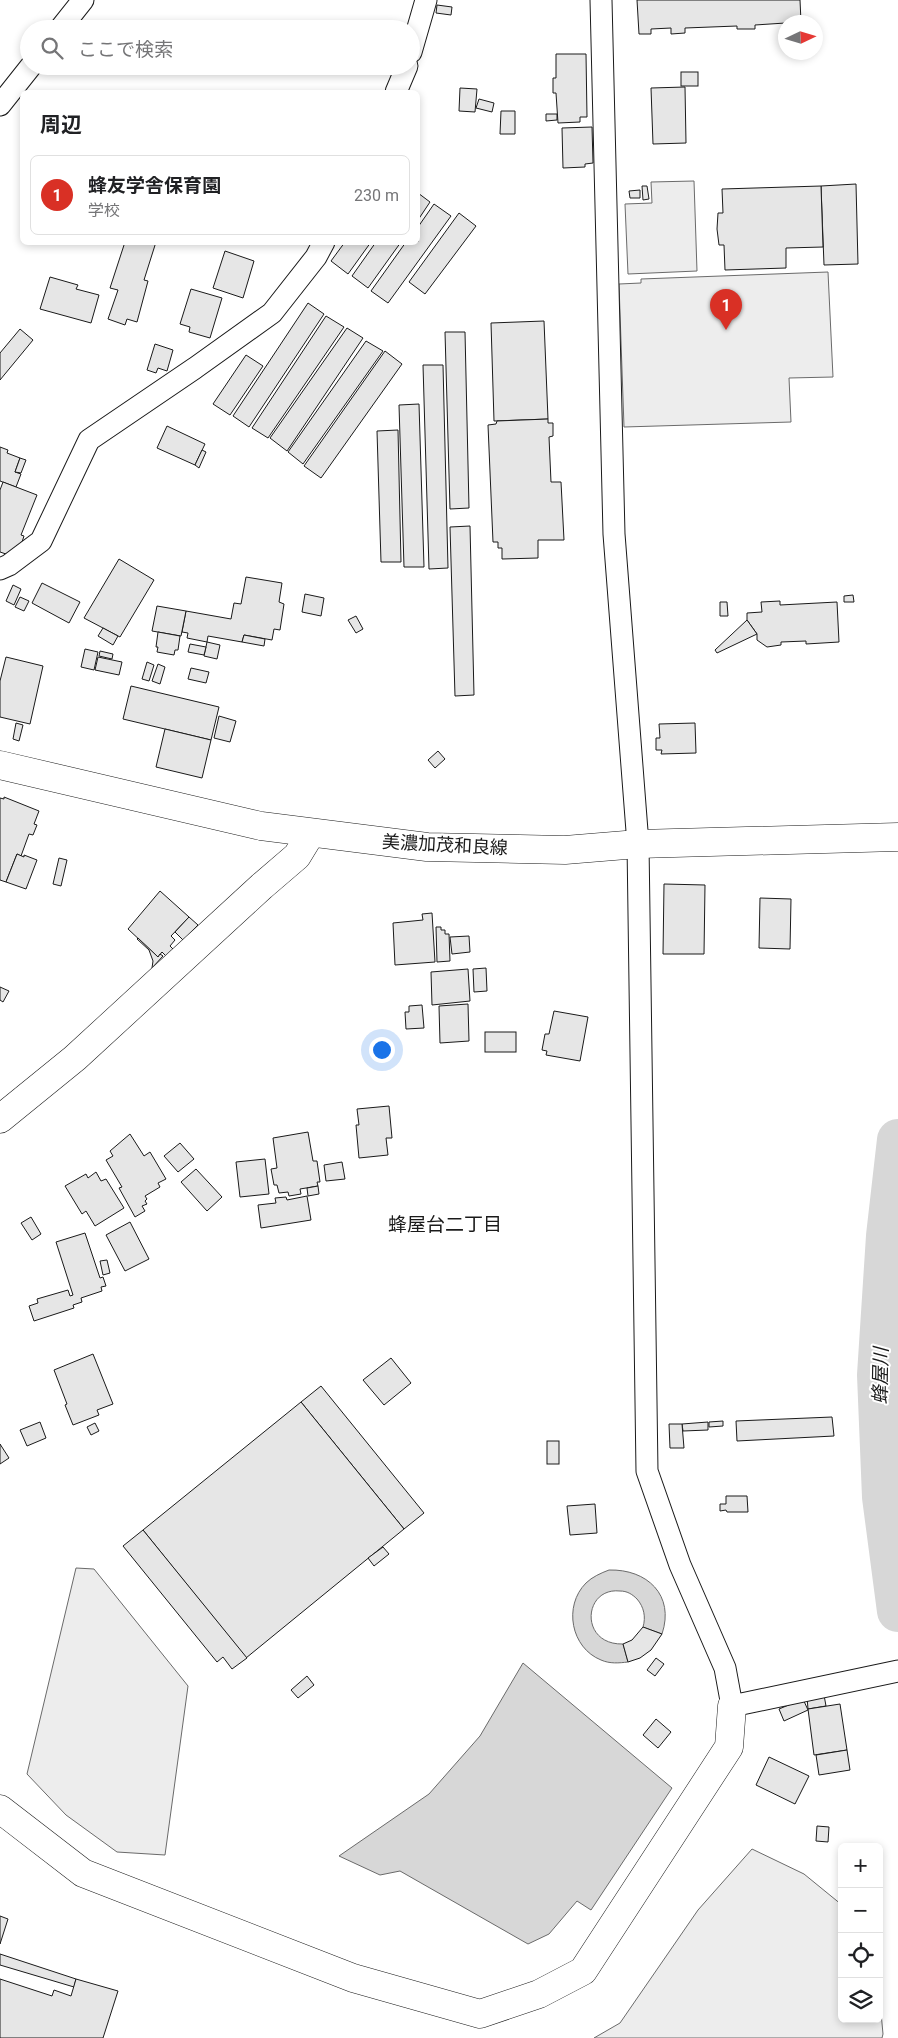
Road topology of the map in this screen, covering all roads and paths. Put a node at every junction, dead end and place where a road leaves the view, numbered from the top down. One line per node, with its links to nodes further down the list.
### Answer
1 (83, 0): 4 (street)
2 (426, 0): 5 (street)
3 (601, 0): 15 (street)
4 (67, 20)
5 (420, 21)
6 (24, 75): 9 (street)
7 (403, 75): 8 (street)
8 (397, 90)
9 (0, 105)
10 (322, 245): 11 (street)
11 (0, 569)
12 (0, 765): 13 (street, 美濃加茂和良線)
13 (311, 833): 15 (street, 美濃加茂和良線); 16 (street)
14 (898, 837): 15 (street, 美濃加茂和良線)
15 (638, 844): 18 (street)
16 (0, 1119)
17 (898, 1671): 18 (street)
18 (732, 1706): 19 (street)
19 (0, 1809)

